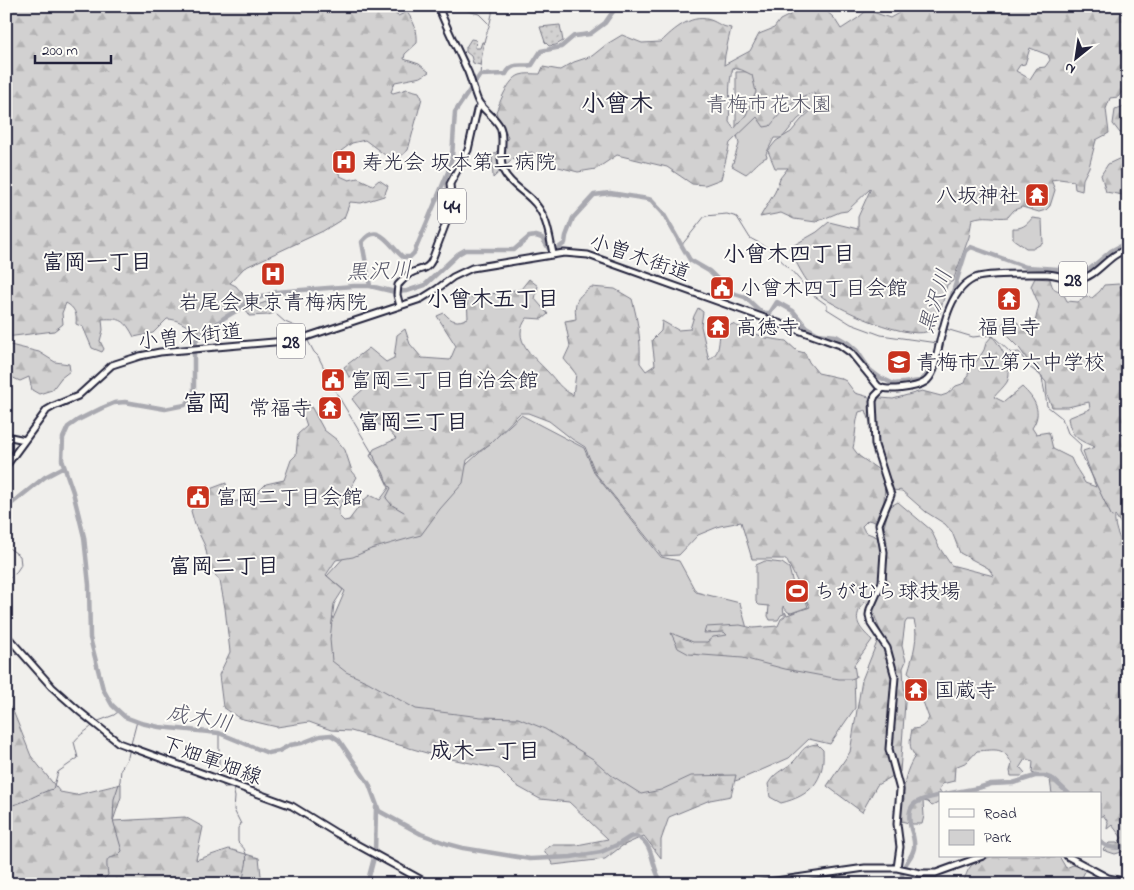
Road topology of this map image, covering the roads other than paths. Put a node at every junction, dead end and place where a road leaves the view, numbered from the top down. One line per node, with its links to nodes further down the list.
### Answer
1 (438, 6): 2 (main road)
2 (481, 105): 4 (main road); 5 (main road, 44)
3 (1128, 249): 6 (main road, 28)
4 (553, 253): 5 (main road, 小曽木街道 / 28); 6 (main road, 小曽木街道 / 28)
5 (400, 306): 8 (main road, 小曽木街道 / 28)
6 (882, 389): 13 (main road)
7 (6, 436): 8 (main road)
8 (25, 440): 9 (main road, 小曽木街道 / 28)
9 (6, 466)
10 (6, 635): 14 (main road, 下畑軍畑線)
11 (978, 858): 13 (main road)
12 (1071, 858): 15 (main road)
13 (901, 869): 18 (main road)
14 (414, 876): 16 (main road); 17 (main road, 下畑軍畑線)
15 (1128, 882)
16 (411, 884)
17 (429, 884)
18 (755, 884)

